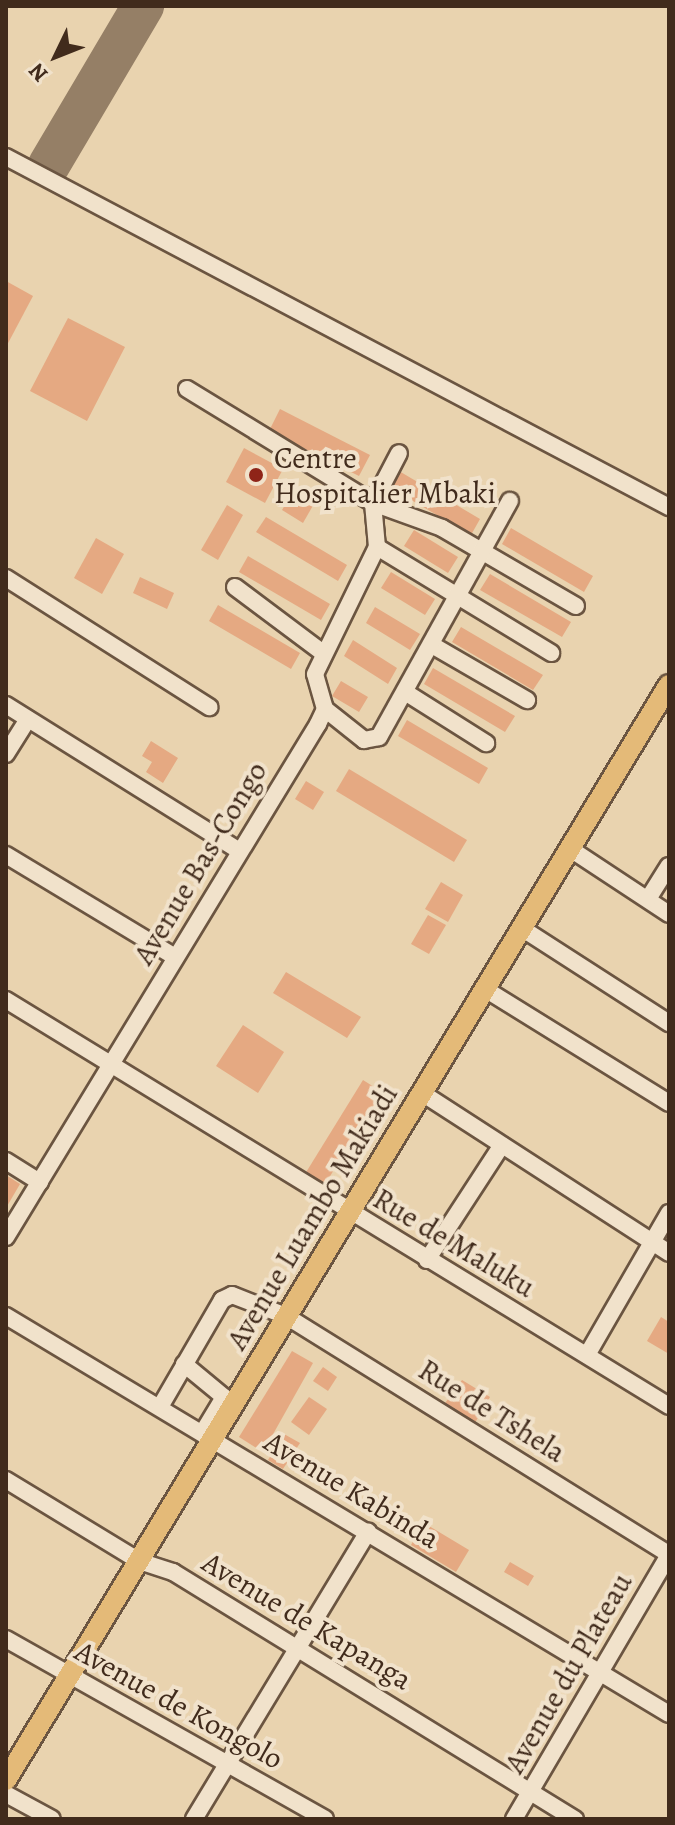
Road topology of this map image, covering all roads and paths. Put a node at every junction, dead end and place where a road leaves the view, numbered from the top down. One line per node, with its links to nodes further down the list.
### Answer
1 (6, 157): 6 (street)
2 (187, 389): 5 (street)
3 (399, 453): 5 (street)
4 (510, 501): 8 (street)
5 (373, 503): 7 (street); 8 (street)
6 (669, 507)
7 (377, 547): 11 (street); 14 (street)
8 (482, 553): 11 (street); 12 (street)
9 (6, 578): 20 (street)
10 (235, 587): 14 (street)
11 (458, 600): 13 (street); 15 (street)
12 (576, 606)
13 (432, 645): 17 (street); 18 (street)
14 (322, 652): 21 (street)
15 (551, 653)
16 (669, 685): 26 (main road, Avenue Luambo Makiadi)
17 (405, 692): 21 (street); 23 (street)
18 (527, 700)
19 (6, 705): 22 (street)
20 (209, 707)
21 (325, 709): 25 (street, Avenue Bas-Congo)
22 (28, 719): 24 (street); 25 (street)
23 (486, 743)
24 (6, 754)
25 (238, 850): 32 (street, Avenue Bas-Congo)
26 (572, 850): 29 (street); 31 (main road, Avenue Luambo Makiadi)
27 (6, 855): 32 (street)
28 (669, 866): 29 (street)
29 (648, 899): 30 (street)
30 (669, 914)
31 (523, 929): 33 (main road, Avenue Luambo Makiadi); 35 (street)
32 (175, 957): 36 (street, Avenue Bas-Congo)
33 (485, 989): 37 (main road, Avenue Luambo Makiadi); 38 (street)
34 (6, 1000): 36 (street, Rue de Maluku)
35 (669, 1023)
36 (111, 1063): 41 (street, Avenue Bas-Congo); 42 (street, Rue de Maluku)
37 (422, 1093): 39 (street); 42 (main road, Avenue Luambo Makiadi)
38 (669, 1103)
39 (502, 1145): 45 (street); 47 (street)
40 (6, 1161): 41 (street)
41 (40, 1182): 44 (street, Avenue Bas-Congo)
42 (348, 1212): 47 (street, Rue de Maluku); 49 (main road, Avenue Luambo Makiadi)
43 (669, 1213): 45 (street)
44 (6, 1237)
45 (652, 1242): 46 (street); 50 (street)
46 (669, 1253)
47 (427, 1260): 50 (street, Rue de Maluku)
48 (6, 1316): 53 (street, Avenue Kabinda)
49 (286, 1316): 51 (street, Rue de Tshela); 54 (main road, Avenue Luambo Makiadi); 57 (street, Rue de Tshela)
50 (587, 1355): 52 (street, Rue de Maluku)
51 (184, 1364): 53 (street); 54 (street)
52 (669, 1406)
53 (160, 1407): 54 (street, Avenue Kabinda)
54 (208, 1436): 56 (street, Avenue Kabinda); 58 (main road, Avenue Luambo Makiadi)
55 (6, 1480): 58 (street, Avenue de Kapanga)
56 (368, 1532): 60 (street); 61 (street, Avenue Kabinda)
57 (669, 1554): 61 (street, Avenue du Plateau)
58 (139, 1561): 60 (street, Avenue de Kapanga); 62 (main road, Avenue Luambo Makiadi)
59 (6, 1639): 62 (street, Avenue de Kongolo)
60 (298, 1646): 64 (street); 66 (street, Avenue de Kapanga)
61 (602, 1674): 63 (street, Avenue Kabinda); 66 (street, Avenue du Plateau)
62 (68, 1677): 64 (street, Avenue de Kongolo); 65 (main road, Avenue Luambo Makiadi)
63 (669, 1714)
64 (229, 1762): 69 (street); 70 (street, Avenue de Kongolo)
65 (6, 1780)
66 (531, 1792): 71 (street, Avenue du Plateau); 72 (street, Avenue de Kapanga)
67 (6, 1794): 68 (street)
68 (52, 1819)
69 (194, 1819)
70 (325, 1819)
71 (514, 1819)
72 (575, 1819)

